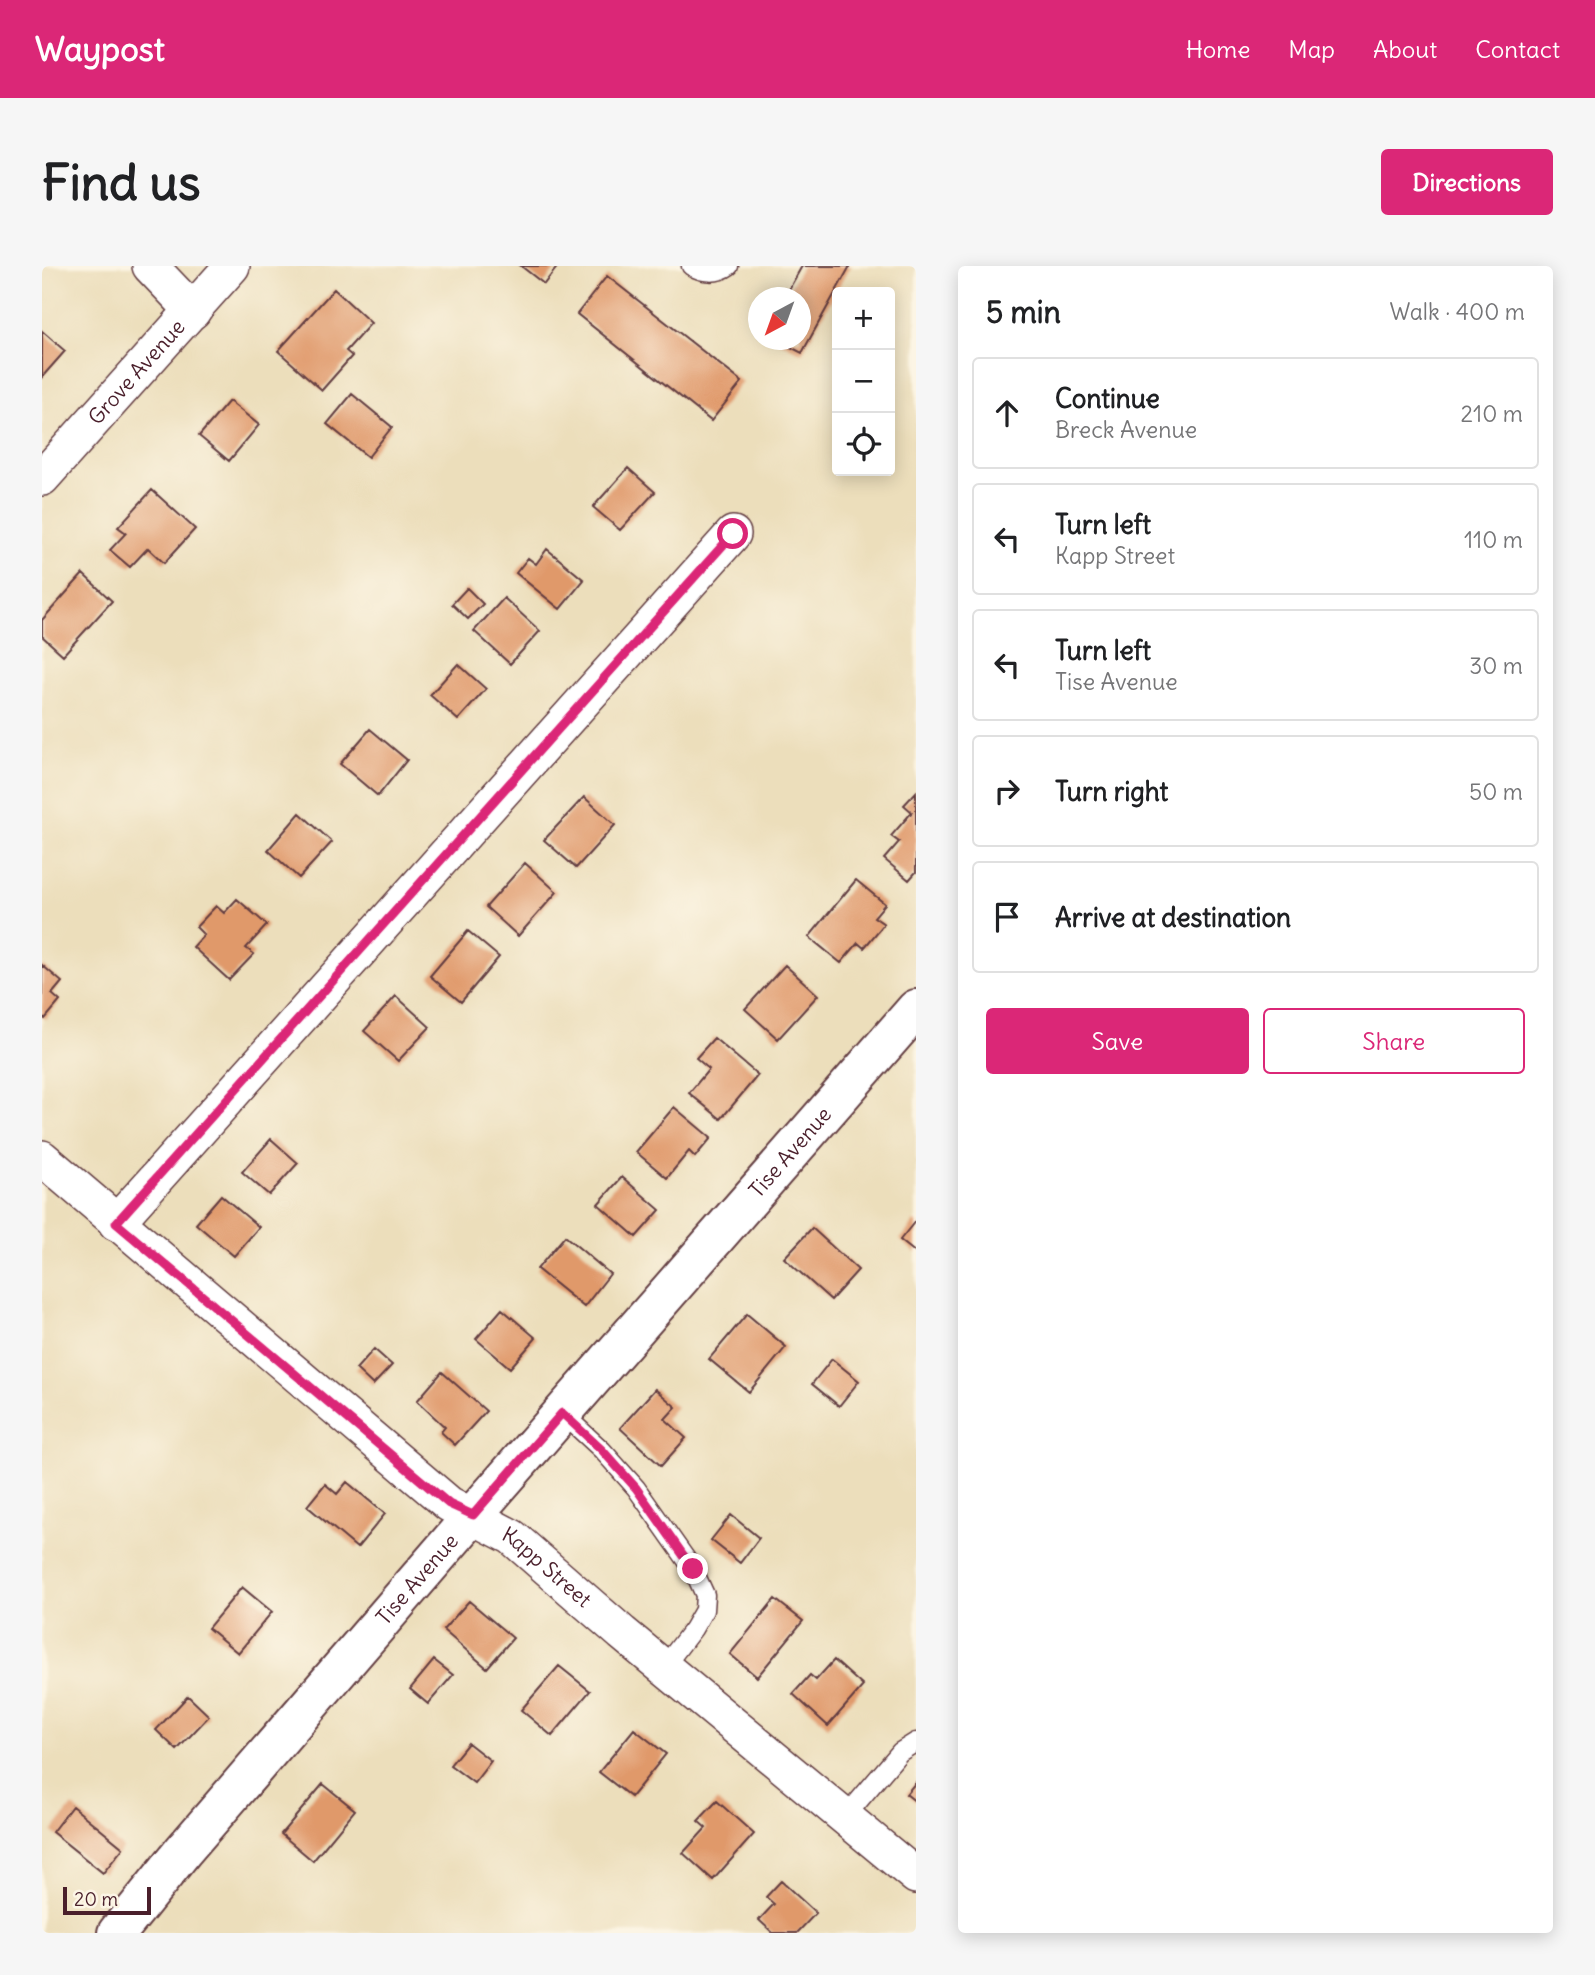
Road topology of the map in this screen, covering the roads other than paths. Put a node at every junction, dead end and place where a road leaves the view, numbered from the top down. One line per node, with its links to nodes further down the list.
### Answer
1 (150, 266): 5 (street)
2 (232, 266): 5 (street, Grove Avenue)
3 (691, 266): 4 (lane)
4 (729, 266)
5 (193, 311): 6 (street, Grove Avenue)
6 (42, 478)
7 (733, 534): 10 (street)
8 (916, 1009): 11 (street, Tise Avenue)
9 (42, 1158): 10 (street, Kapp Street)
10 (116, 1223): 12 (street, Kapp Street)
11 (562, 1413): 12 (street, Tise Avenue); 13 (lane)
12 (473, 1515): 13 (street, Kapp Street); 17 (street, Tise Avenue)
13 (664, 1667): 15 (street, Kapp Street)
14 (916, 1742): 15 (lane)
15 (845, 1818): 16 (street, Kapp Street)
16 (916, 1876)
17 (117, 1933)

